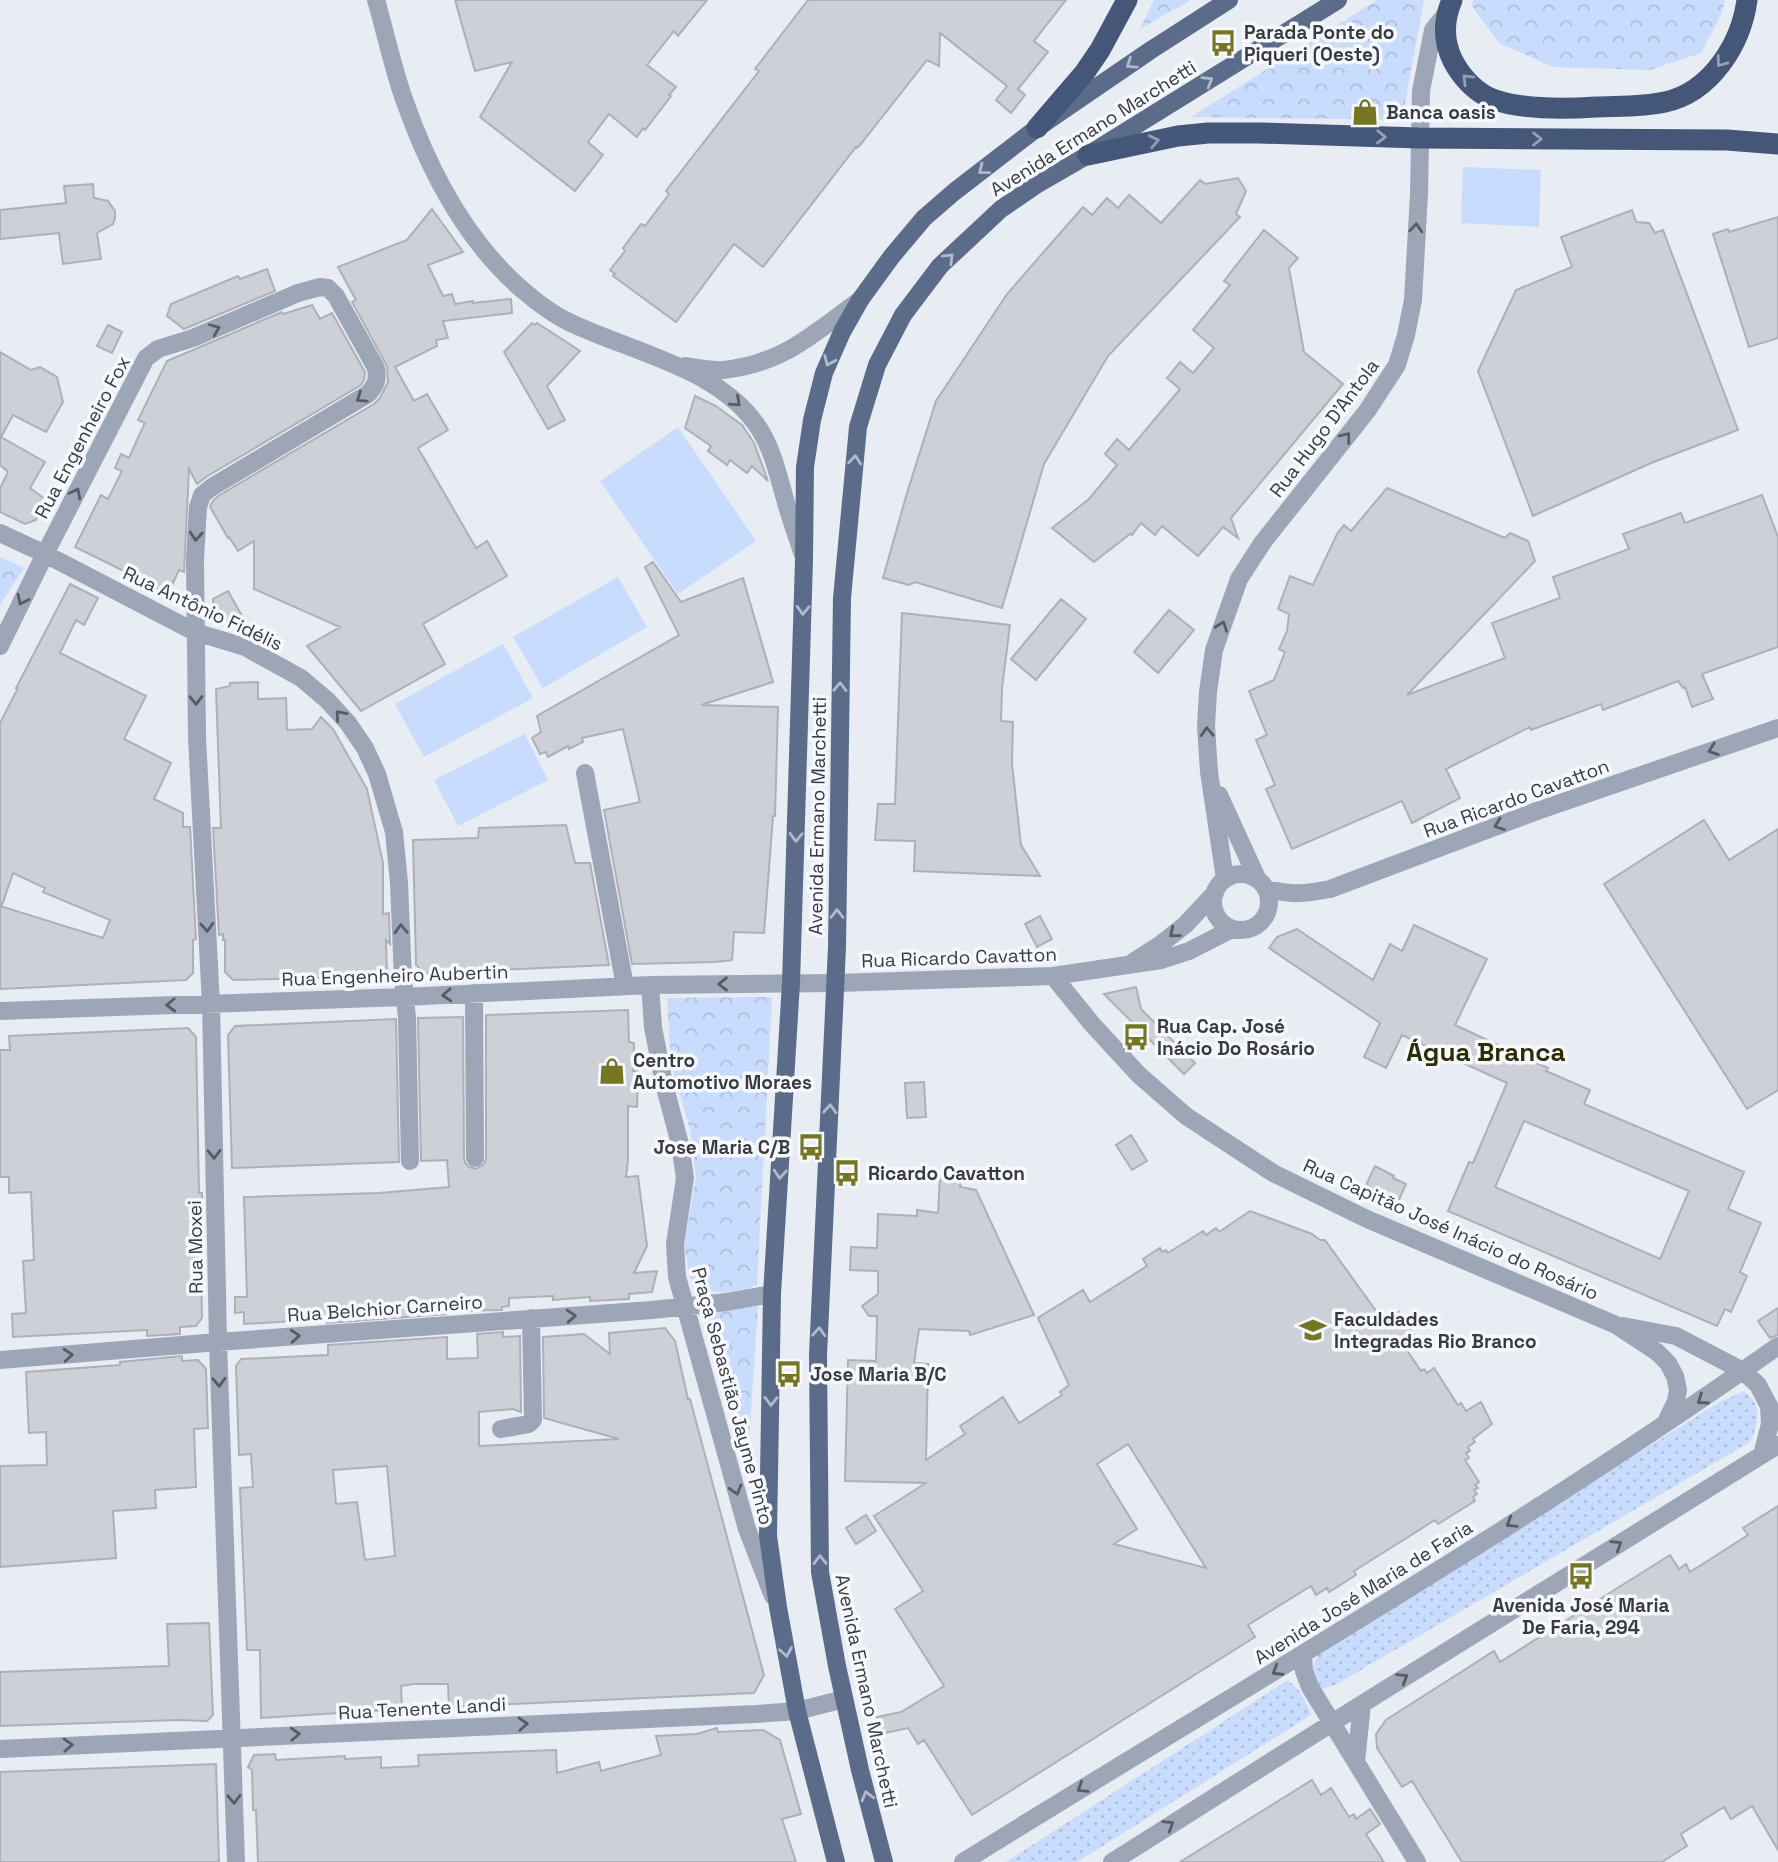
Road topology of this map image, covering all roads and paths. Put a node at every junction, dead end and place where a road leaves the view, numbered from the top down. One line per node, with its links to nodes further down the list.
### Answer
1 (376, 0): 12 (street)
2 (1127, 0): 7 (highway)
3 (1229, 0): 7 (main road, Avenida Ermano Marchetti, one-way to 7)
4 (1338, 0): 10 (main road, Avenida Ermano Marchetti, one-way to 4)
5 (1747, 0): 6 (highway, one-way to 6)
6 (1449, 7): 8 (street, Rua Hugo D'Antola)
7 (1037, 128): 11 (main road, Avenida Ermano Marchetti, one-way to 11)
8 (1419, 138): 9 (highway, one-way to 9); 10 (highway, one-way to 8); 20 (street, Rua Hugo D'Antola, one-way to 8)
9 (1778, 144)
10 (1087, 155): 26 (main road, Avenida Ermano Marchetti, one-way to 10)
11 (860, 300): 12 (street); 15 (main road, Avenida Ermano Marchetti, one-way to 15)
12 (678, 366): 15 (street, one-way to 15)
13 (0, 533): 14 (street, Rua Antônio Fidélis)
14 (45, 554): 16 (street, Rua Antônio Fidélis); 16 (street, Rua Engenheiro Fox, one-way to 16); 17 (street, one-way to 17)
15 (804, 560): 27 (main road, Avenida Ermano Marchetti, one-way to 27)
16 (195, 632): 31 (street, Rua Antônio Fidélis, one-way to 16); 32 (street, Rua Moxei, one-way to 32)
17 (0, 646)
18 (1778, 728): 21 (street, Rua Ricardo Cavatton, one-way to 21)
19 (585, 772): 29 (street)
20 (1209, 772): 21 (street, Rua Hugo D'Antola); 22 (street, Rua Hugo D'Antola)
21 (1261, 884): 22 (street); 23 (street)
22 (1220, 886): 23 (street); 24 (street, Rua Ricardo Cavatton, one-way to 24)
23 (1231, 929): 24 (street, Rua Ricardo Cavatton)
24 (1127, 966): 25 (street, Rua Ricardo Cavatton)
25 (1053, 976): 26 (street, Rua Ricardo Cavatton); 39 (street, Rua Capitão José Inácio do Rosário)
26 (836, 983): 27 (street, Rua Ricardo Cavatton); 50 (main road, Avenida Ermano Marchetti, one-way to 26)
27 (791, 984): 28 (street, Rua Engenheiro Aubertin, one-way to 28); 36 (main road, Avenida Ermano Marchetti, one-way to 36)
28 (650, 985): 29 (street, Rua Engenheiro Aubertin); 37 (street, Praça Sebastião Jayme Pinto)
29 (625, 986): 30 (street, Rua Engenheiro Aubertin)
30 (474, 993): 31 (street, Rua Engenheiro Aubertin, one-way to 31); 34 (street)
31 (405, 997): 32 (street, Rua Engenheiro Aubertin); 35 (street, Rua Antônio Fidélis)
32 (211, 1004): 33 (street, Rua Engenheiro Aubertin, one-way to 33); 40 (street, Rua Moxei, one-way to 40)
33 (0, 1012)
34 (475, 1158)
35 (410, 1161)
36 (772, 1294): 37 (street, Rua Belchior Carneiro); 48 (main road, Avenida Ermano Marchetti, one-way to 48)
37 (684, 1307): 38 (street, Rua Belchior Carneiro, one-way to 37); 48 (street, Praça Sebastião Jayme Pinto, one-way to 48)
38 (531, 1318): 40 (street, Rua Belchior Carneiro, one-way to 38); 45 (street)
39 (1616, 1325): 43 (street, Rua Capitão José Inácio do Rosário); 44 (street, Rua Capitão José Inácio do Rosário)
40 (218, 1342): 42 (street, Rua Belchior Carneiro, one-way to 40); 54 (street, Rua Moxei, one-way to 54)
41 (1778, 1346): 43 (street, Avenida José Maria de Faria)
42 (0, 1360)
43 (1743, 1371): 44 (street, Avenida José Maria de Faria, one-way to 44); 47 (street, Rua Capitão José Inácio do Rosário)
44 (1664, 1426): 49 (street, Avenida José Maria de Faria, one-way to 49)
45 (501, 1429)
46 (1778, 1445): 47 (street)
47 (1762, 1455): 51 (street, one-way to 47)
48 (778, 1607): 52 (main road, Avenida Ermano Marchetti, one-way to 52)
49 (1303, 1655): 53 (street); 60 (street, Avenida José Maria de Faria, one-way to 60)
50 (844, 1699): 52 (street, Rua Tenente Landi); 59 (main road, Avenida Ermano Marchetti, one-way to 50)
51 (1362, 1704): 53 (street); 56 (street)
52 (797, 1711): 54 (street, Rua Tenente Landi, one-way to 52); 58 (main road, Avenida Ermano Marchetti)
53 (1333, 1724): 56 (street); 61 (street, one-way to 53)
54 (232, 1737): 55 (street, Rua Tenente Landi, one-way to 54); 57 (street, Rua Moxei, one-way to 57)
55 (0, 1749)
56 (1356, 1762): 62 (street)
57 (236, 1862)
58 (836, 1862)
59 (884, 1862)
60 (963, 1862)
61 (1112, 1862)
62 (1417, 1862)

